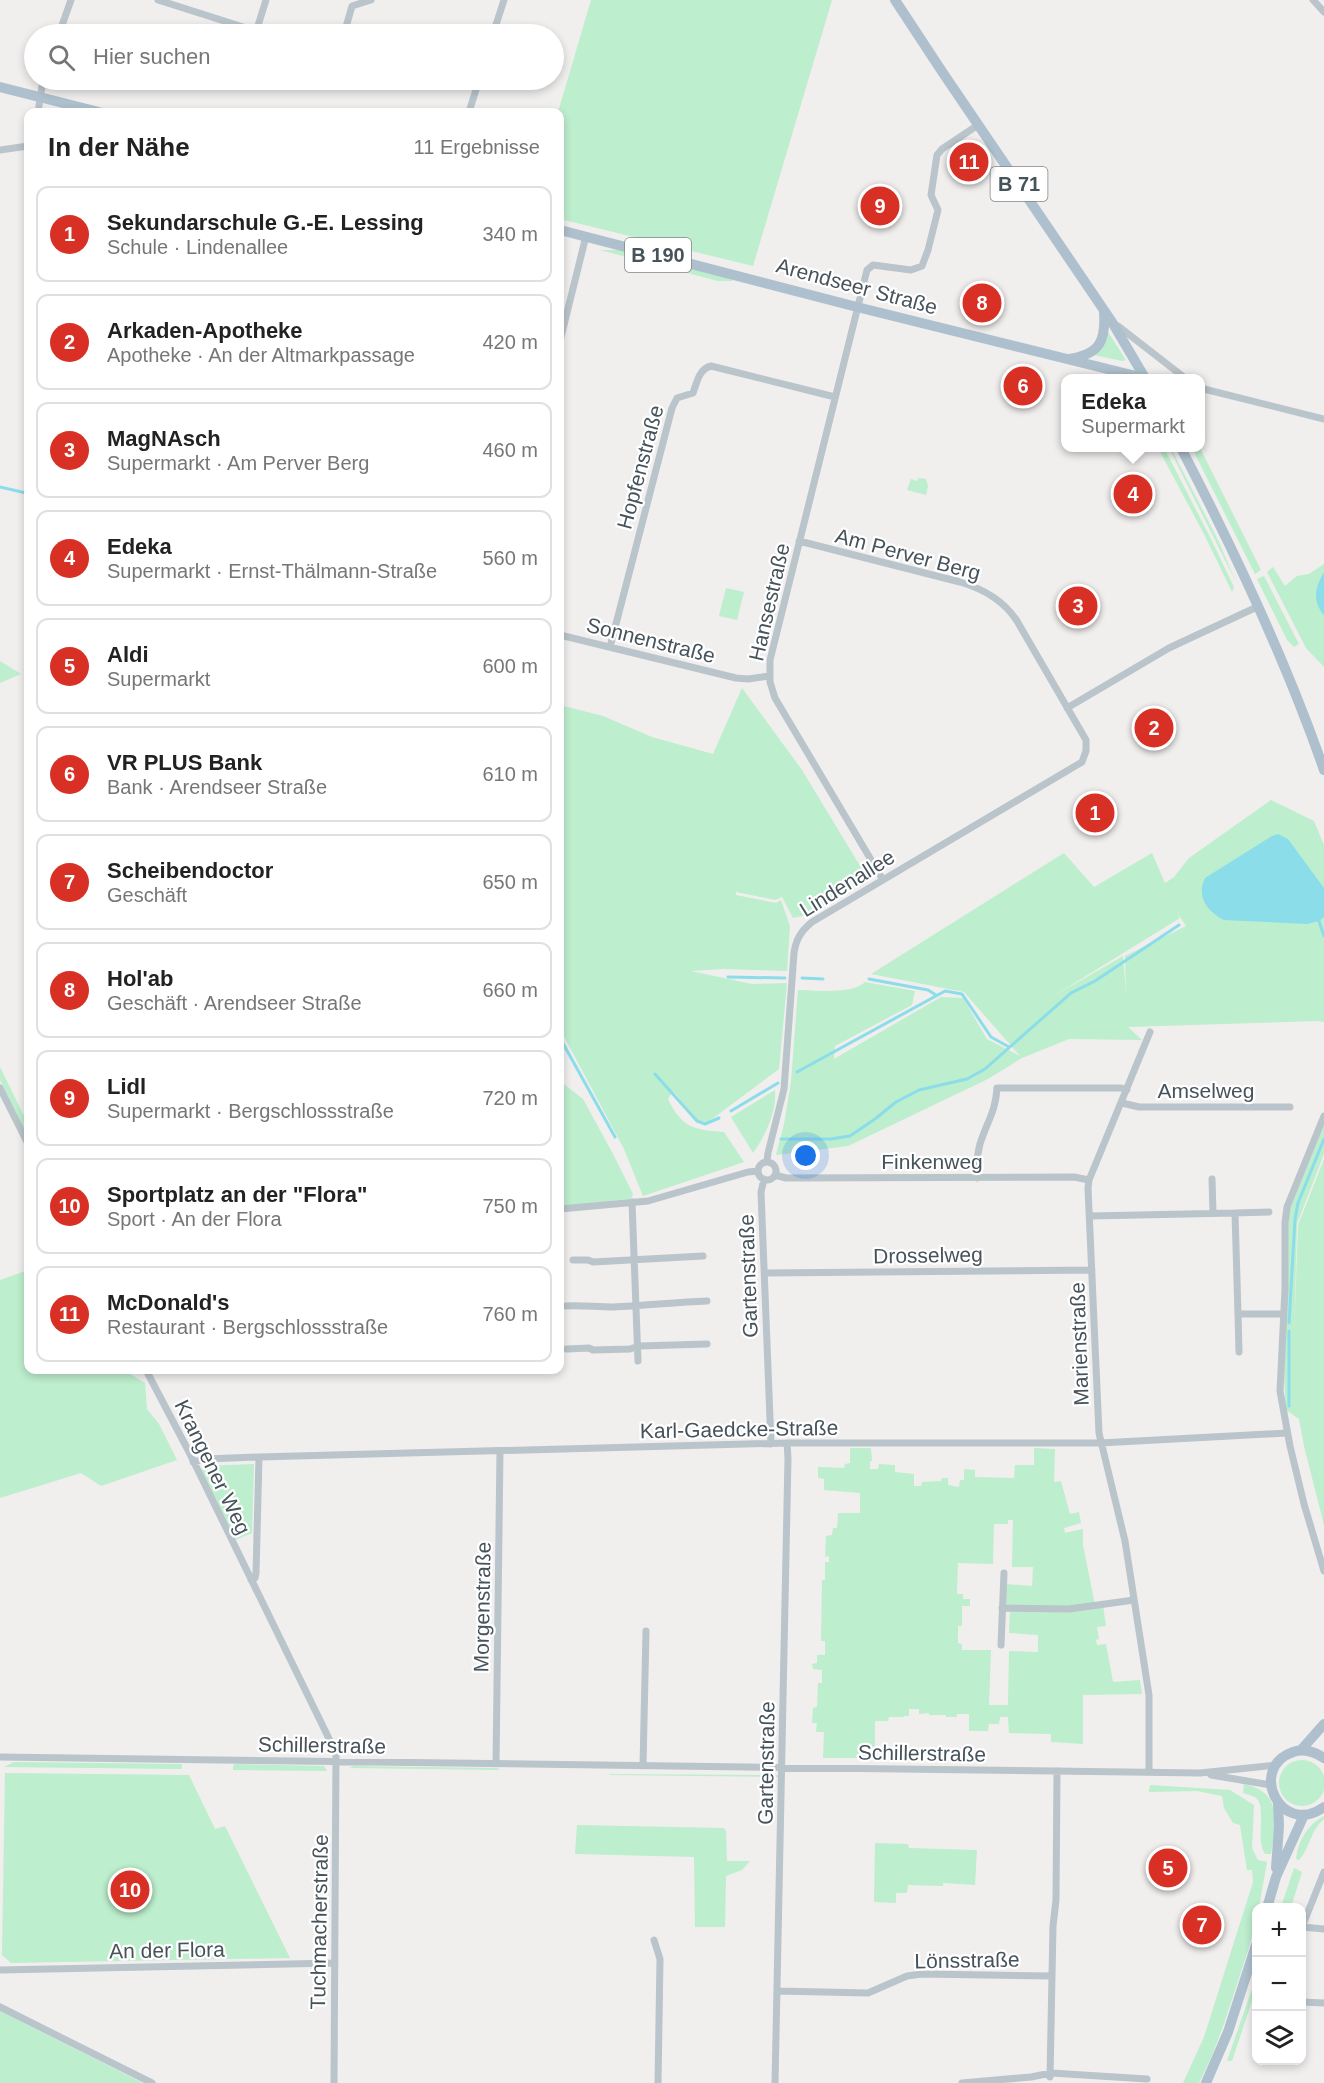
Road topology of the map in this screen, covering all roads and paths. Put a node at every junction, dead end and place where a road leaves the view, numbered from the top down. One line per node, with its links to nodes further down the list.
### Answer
1 (71, 0): 9 (street)
2 (158, 0): 10 (street)
3 (266, 0): 11 (street)
4 (371, 0): 12 (street)
5 (504, 0): 13 (street)
6 (895, 0): 21 (main road, B 71)
7 (1313, 0): 8 (street)
8 (1324, 12)
9 (63, 24)
10 (232, 24)
11 (258, 24)
12 (347, 24)
13 (496, 24)
14 (0, 87): 17 (main road)
15 (41, 90): 17 (street)
16 (476, 90): 20 (street)
17 (39, 97): 18 (street); 19 (main road)
18 (38, 108)
19 (83, 108)
20 (470, 108)
21 (978, 125): 26 (street, Hansestraße); 27 (main road, B 71)
22 (24, 147): 23 (street)
23 (0, 150)
24 (564, 231): 25 (main road, Arendseer Straße / B 190)
25 (586, 236): 26 (main road, Arendseer Straße / B 190); 29 (street)
26 (857, 307): 30 (main road, Arendseer Straße / B 190); 35 (street, Hansestraße)
27 (1104, 310): 28 (main road, B 71); 30 (main road)
28 (1113, 322): 32 (main road, B 71); 33 (street)
29 (564, 325)
30 (1066, 359): 31 (main road, Arendseer Straße / B 190)
31 (1129, 374)
32 (1144, 374)
33 (1180, 374)
34 (1205, 389): 36 (street)
35 (835, 397): 38 (street, Hansestraße); 41 (street, Hopfenstraße)
36 (1324, 419)
37 (1184, 452): 39 (main road)
38 (799, 541): 42 (street, Hansestraße); 43 (street, Am Perver Berg)
39 (1258, 606): 43 (street); 45 (main road)
40 (564, 636): 41 (street, Sonnenstraße)
41 (610, 648): 42 (street, Sonnenstraße)
42 (769, 676): 46 (street, Hansestraße)
43 (1067, 708): 44 (street, Am Perver Berg)
44 (1082, 762): 46 (street, Lindenallee)
45 (1324, 770)
46 (883, 880): 54 (street, Lindenallee)
47 (1150, 1032): 49 (street, Marienstraße)
48 (0, 1088): 53 (street)
49 (1127, 1090): 50 (street, Marienstraße); 57 (street)
50 (1122, 1103): 51 (street, Amselweg); 59 (street, Marienstraße)
51 (1290, 1107)
52 (1324, 1116): 76 (street)
53 (24, 1136)
54 (767, 1161): 55 (street); 56 (street)
55 (758, 1171): 58 (street); 61 (street)
56 (775, 1175): 57 (street, Finkenweg); 58 (street)
57 (976, 1178): 59 (street, Finkenweg)
58 (764, 1179): 71 (street, Gartenstraße)
59 (1089, 1179): 66 (street, Marienstraße)
60 (1212, 1179): 64 (street)
61 (632, 1202): 62 (street); 68 (street)
62 (564, 1209)
63 (1269, 1212): 65 (street)
64 (1212, 1213): 65 (street); 66 (street)
65 (1235, 1213): 75 (street)
66 (1090, 1216): 70 (street, Marienstraße)
67 (703, 1256): 68 (street)
68 (635, 1259): 69 (street); 73 (street)
69 (573, 1260)
70 (1092, 1270): 71 (street, Drosselweg); 86 (street, Marienstraße)
71 (765, 1273): 84 (street, Gartenstraße)
72 (707, 1301): 73 (street)
73 (637, 1305): 74 (street); 78 (street)
74 (566, 1306)
75 (1238, 1314): 76 (street); 80 (street)
76 (1283, 1314): 83 (street)
77 (706, 1344): 78 (street)
78 (639, 1346): 79 (street); 81 (street)
79 (567, 1349)
80 (1239, 1352)
81 (638, 1361)
82 (148, 1374): 89 (street, Krangener Weg)
83 (1287, 1433): 86 (street, Karl-Gaedcke-Straße); 90 (street)
84 (771, 1443): 85 (street, Karl-Gaedcke-Straße); 87 (street, Karl-Gaedcke-Straße)
85 (787, 1443): 86 (street, Karl-Gaedcke-Straße); 105 (street, Gartenstraße)
86 (1100, 1443): 93 (street, Marienstraße)
87 (500, 1451): 88 (street, Karl-Gaedcke-Straße); 102 (street, Morgenstraße)
88 (259, 1457): 89 (street, Karl-Gaedcke-Straße); 92 (street, Krangener Weg)
89 (193, 1462): 92 (street, Krangener Weg)
90 (1324, 1571)
91 (1004, 1573): 94 (street)
92 (251, 1580): 101 (street, Krangener Weg)
93 (1134, 1600): 94 (street); 107 (street, Marienstraße)
94 (1002, 1608): 96 (street)
95 (646, 1631): 104 (street)
96 (1001, 1645)
97 (1324, 1724): 98 (main road)
98 (1301, 1750): 100 (main road); 103 (main road)
99 (0, 1757): 101 (street, Schillerstraße)
100 (1324, 1758)
101 (336, 1761): 102 (street, Schillerstraße); 121 (street, Tuchmacherstraße)
102 (496, 1764): 104 (street, Schillerstraße)
103 (1276, 1765): 108 (street, Schillerstraße); 109 (main road)
104 (643, 1766): 105 (street, Schillerstraße)
105 (782, 1767): 106 (street, Schillerstraße); 124 (street, Gartenstraße)
106 (1057, 1771): 107 (street, Schillerstraße); 123 (street)
107 (1149, 1772): 108 (street, Schillerstraße)
108 (1200, 1773): 109 (street, Schillerstraße)
109 (1271, 1785): 110 (main road)
110 (1278, 1803): 112 (main road); 114 (main road)
111 (1324, 1807): 112 (main road)
112 (1304, 1815): 114 (main road)
113 (1324, 1872): 116 (street)
114 (1276, 1877): 115 (main road)
115 (1268, 1903)
116 (1306, 1917)
117 (1306, 1927): 118 (street)
118 (1324, 1929)
119 (654, 1940): 132 (street)
120 (1253, 1957): 135 (main road)
121 (335, 1963): 122 (street, An der Flora); 131 (street, Tuchmacherstraße)
122 (0, 1970)
123 (1052, 1976): 124 (street, Lönsstraße); 128 (street)
124 (777, 1991): 133 (street, Gartenstraße)
125 (1306, 2002): 126 (street)
126 (1324, 2003)
127 (0, 2007): 130 (street)
128 (1051, 2074): 129 (street); 134 (street)
129 (1147, 2079)
130 (152, 2083)
131 (334, 2083)
132 (657, 2083)
133 (775, 2083)
134 (962, 2083)
135 (1206, 2083)

